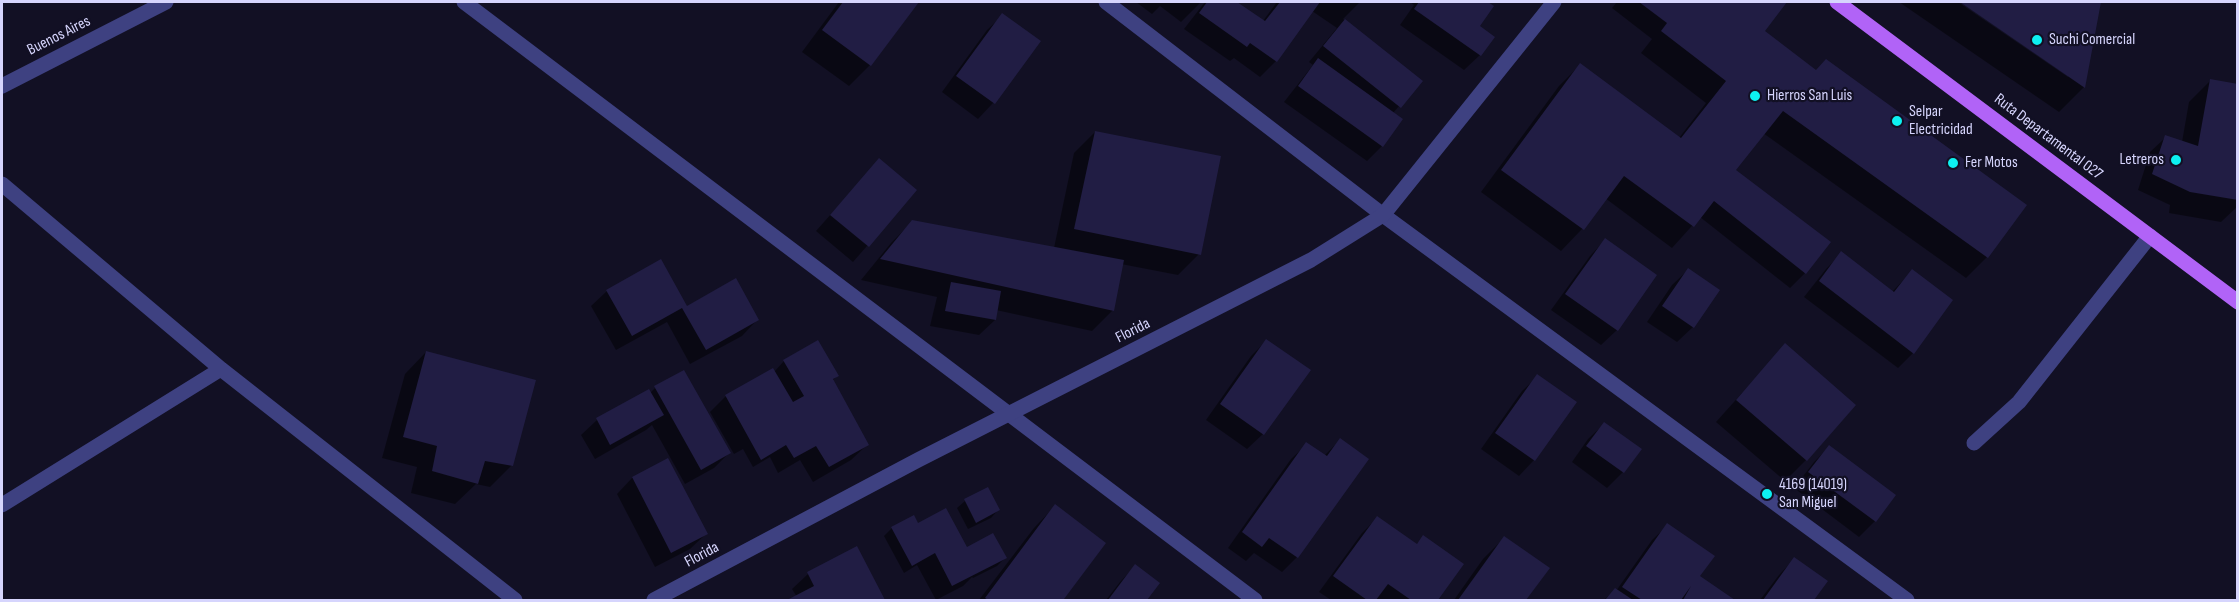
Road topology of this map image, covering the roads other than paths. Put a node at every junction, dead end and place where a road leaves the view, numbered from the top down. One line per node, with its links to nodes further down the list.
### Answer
1 (166, 2): 6 (street, Buenos Aires)
2 (464, 2): 12 (street)
3 (1106, 2): 8 (street)
4 (1554, 2): 8 (street, Florida)
5 (1837, 2): 9 (main road, Ruta Departamental 027)
6 (2, 86)
7 (2, 184): 11 (street)
8 (1383, 216): 12 (street, Florida); 15 (street)
9 (2150, 236): 10 (main road, Ruta Departamental 027); 13 (street)
10 (2238, 302)
11 (221, 369): 14 (street); 16 (street)
12 (1009, 415): 17 (street, Florida); 18 (street)
13 (1974, 443)
14 (2, 505)
15 (1888, 595): 19 (street)
16 (515, 600)
17 (654, 600)
18 (1255, 600)
19 (1907, 600)

